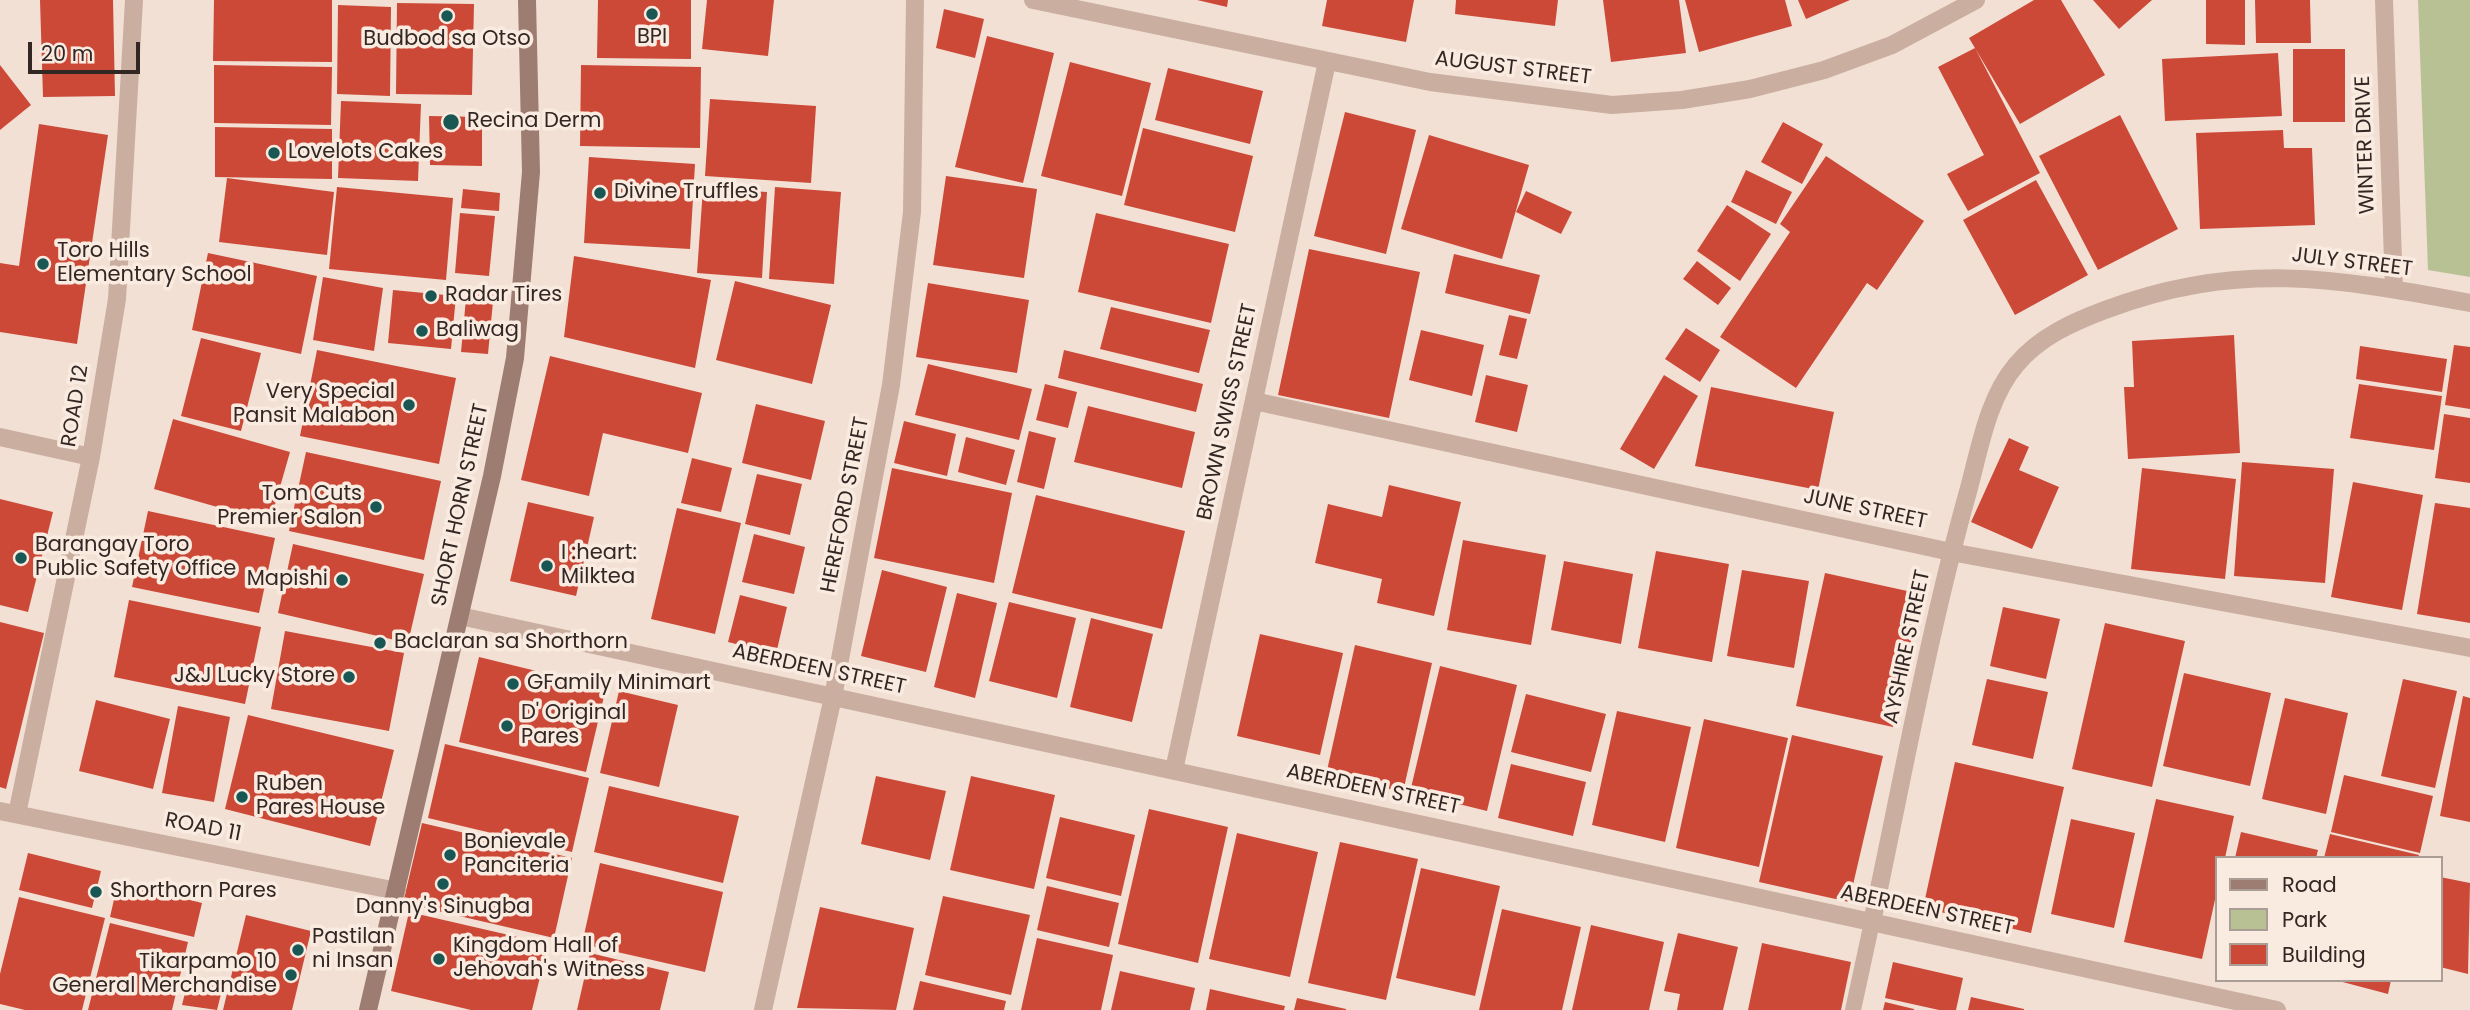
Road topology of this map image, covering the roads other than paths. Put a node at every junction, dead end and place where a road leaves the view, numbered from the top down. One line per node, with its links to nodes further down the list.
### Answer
1 (134, 0): 13 (street, ROAD 12)
2 (527, 0): 15 (street, SHORT HORN STREET)
3 (915, 0): 17 (street, HEREFORD STREET)
4 (1033, 0): 7 (street, AUGUST STREET)
5 (1976, 0): 7 (street, AUGUST STREET)
6 (2384, 0): 8 (street, WINTER DRIVE)
7 (1326, 62): 11 (street, BROWN SWISS STREET)
8 (2394, 289): 9 (street, JULY STREET); 10 (street, JULY STREET)
9 (2470, 303)
10 (2067, 325): 14 (street, AYSHIRE STREET)
11 (1254, 401): 14 (street, JUNE STREET); 18 (street, BROWN SWISS STREET)
12 (0, 437): 13 (street)
13 (91, 457): 19 (street, ROAD 12)
14 (1951, 552): 16 (street, JUNE STREET); 21 (street, AYSHIRE STREET)
15 (460, 617): 17 (street, ABERDEEN STREET); 20 (street, SHORT HORN STREET)
16 (2470, 648)
17 (833, 697): 18 (street, ABERDEEN STREET); 23 (street, HEREFORD STREET)
18 (1174, 771): 21 (street, ABERDEEN STREET)
19 (8, 812): 20 (street, ROAD 11)
20 (397, 891): 22 (street, SHORT HORN STREET)
21 (1872, 922): 24 (lane, AYSHIRE STREET); 25 (street, ABERDEEN STREET)
22 (368, 1010)
23 (763, 1010)
24 (1853, 1010)
25 (2277, 1010)

